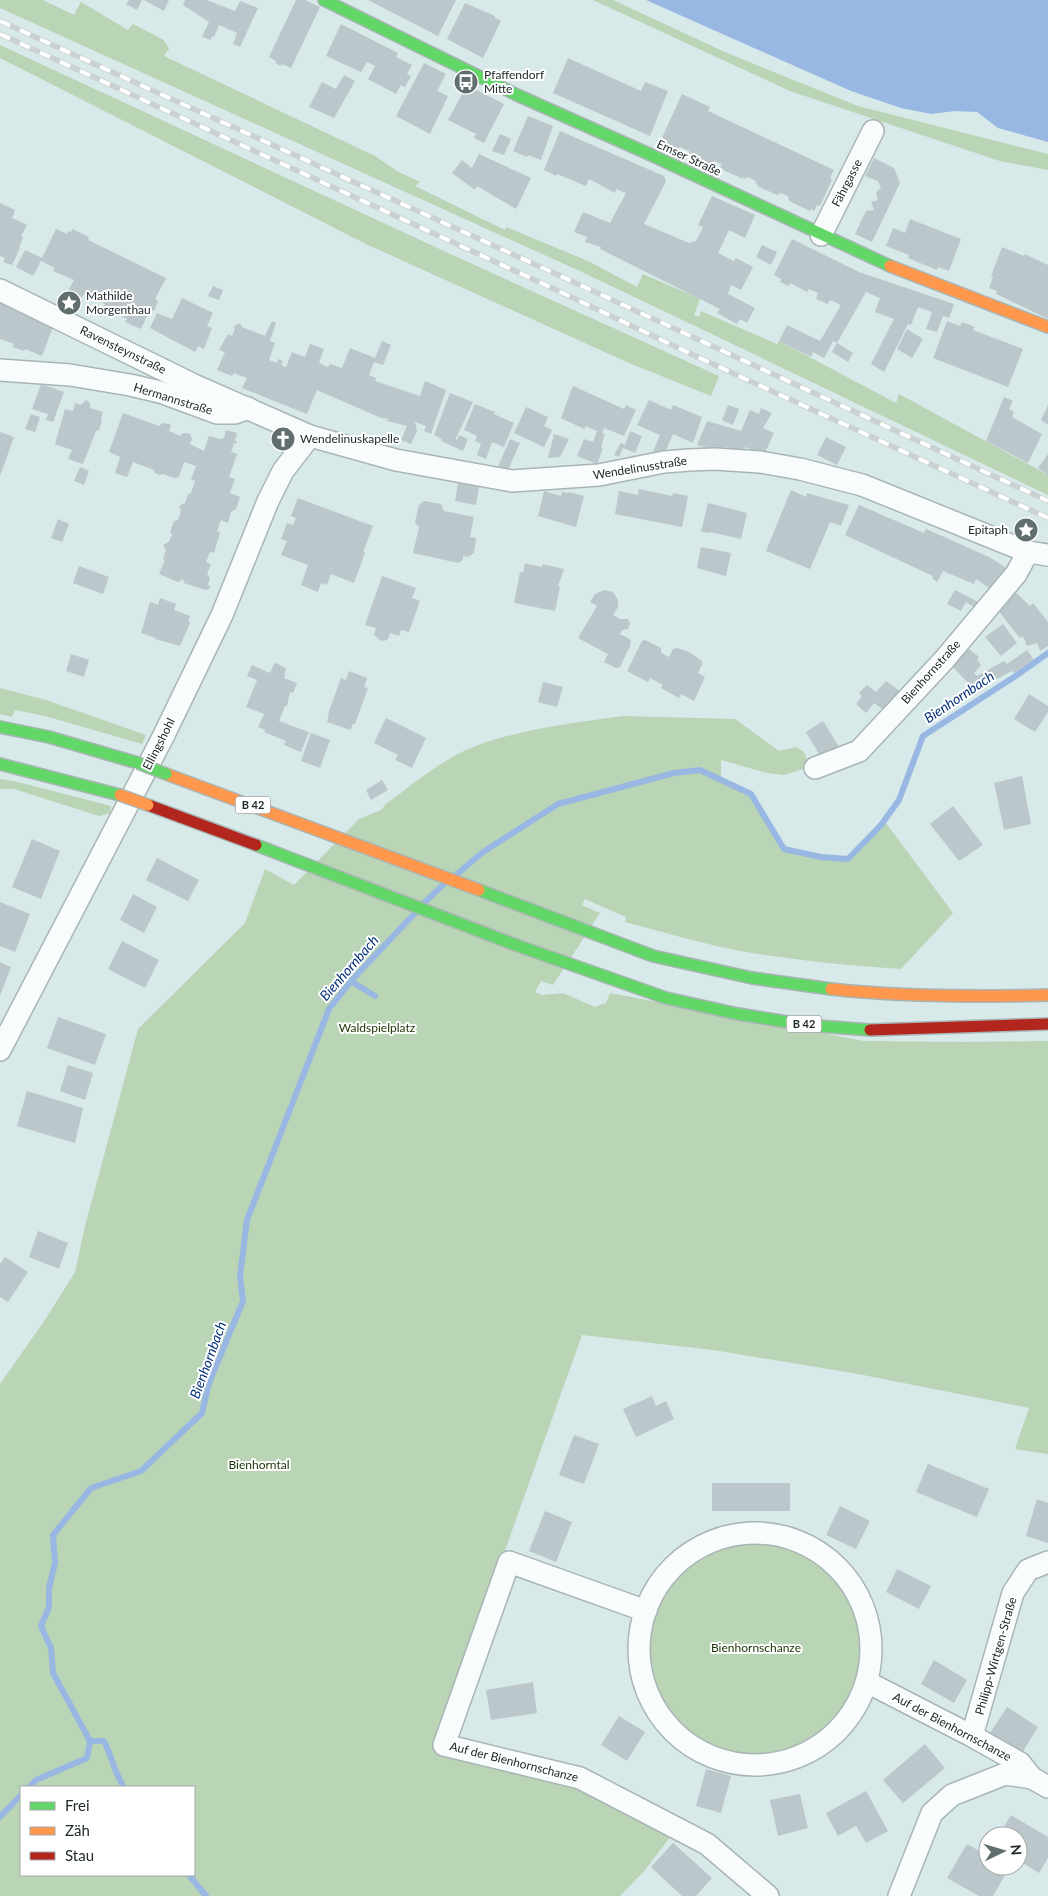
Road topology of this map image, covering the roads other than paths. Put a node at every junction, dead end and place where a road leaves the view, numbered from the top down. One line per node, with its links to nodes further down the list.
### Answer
1 (324, 0): 3 (main road, Emser Straße)
2 (874, 131): 3 (street, Fährgasse)
3 (820, 235): 5 (main road, Emser Straße)
4 (0, 290): 7 (street, Ravensteynstraße)
5 (1048, 327)
6 (0, 370): 7 (street, Hermannstraße)
7 (248, 408): 8 (street)
8 (310, 436): 9 (street, Wendelinusstraße); 17 (street, Ellingshohl)
9 (1038, 553): 12 (street, Bienhornstraße)
10 (0, 726): 15 (main road, B 42, bridge)
11 (0, 764): 16 (main road, B 42, bridge)
12 (814, 768)
13 (1009, 985): 15 (main road)
14 (1048, 995): 15 (main road, B 42)
15 (997, 996)
16 (1048, 1024)
17 (0, 1050)
18 (1048, 1562): 21 (street, Philipp-Wirtgen-Straße)
19 (646, 1612): 20 (street); 20 (street); 23 (street, Auf der Bienhornschanze)
20 (867, 1682): 21 (street, Auf der Bienhornschanze)
21 (972, 1736): 22 (street, Auf der Bienhornschanze)
22 (1040, 1783): 24 (street, Auf der Bienhornschanze)
23 (768, 1896)
24 (899, 1896)

